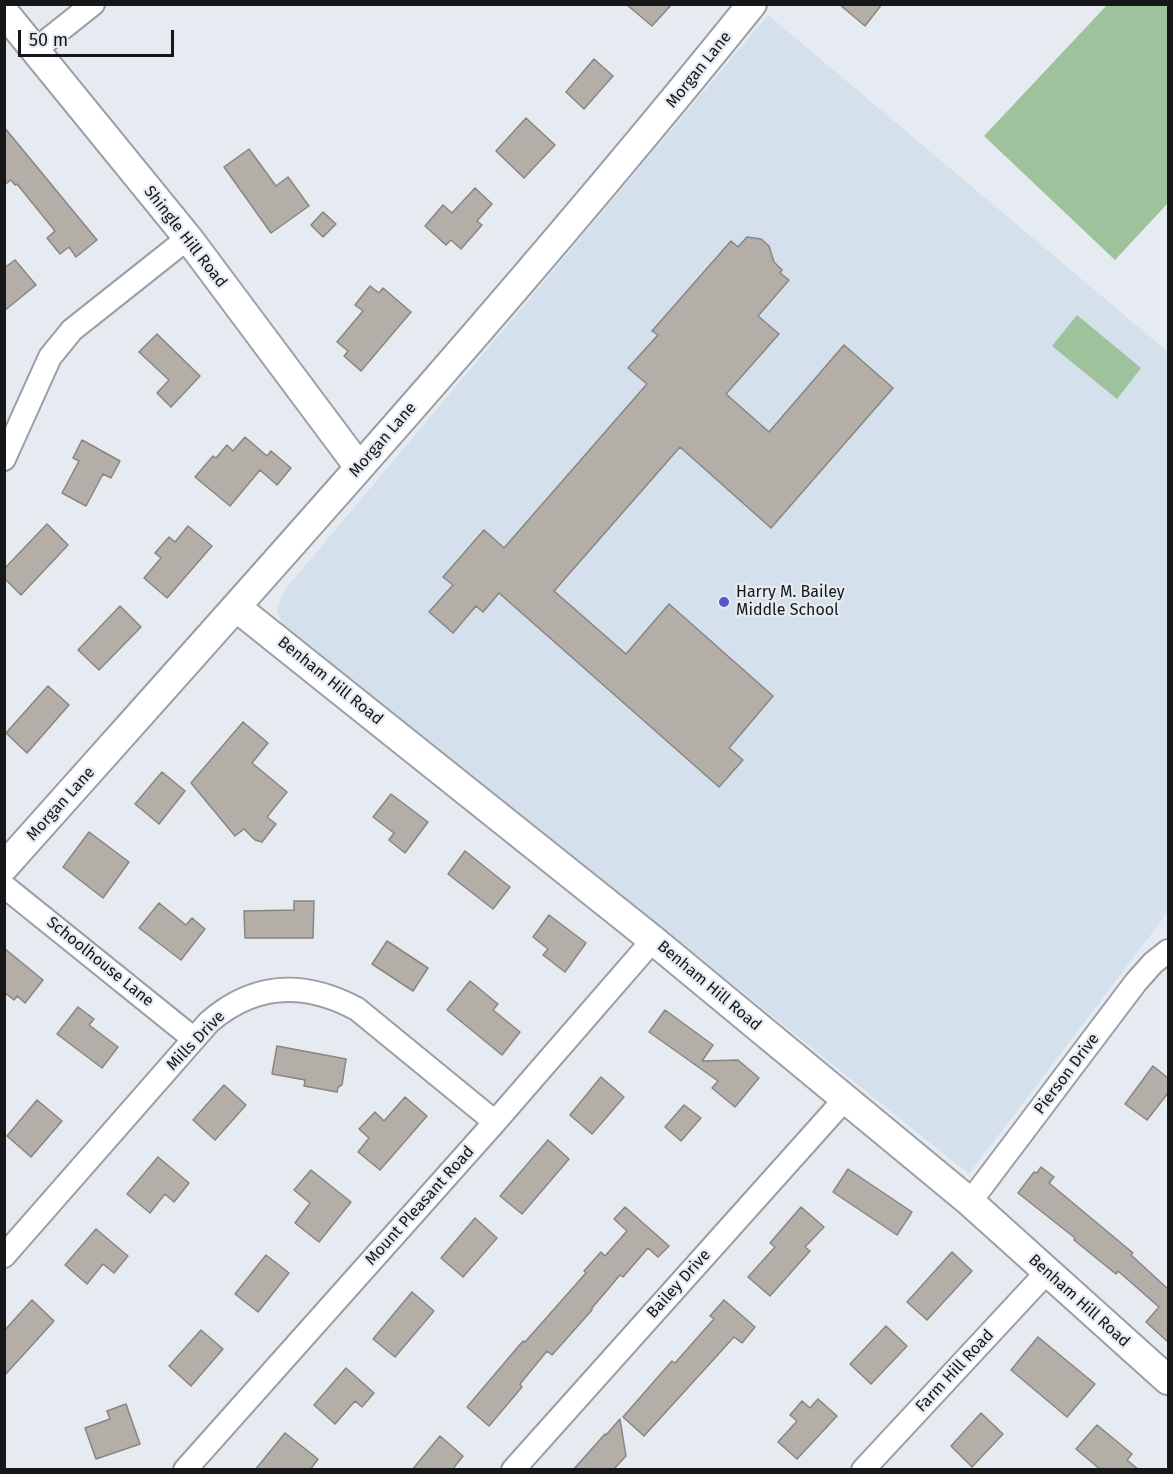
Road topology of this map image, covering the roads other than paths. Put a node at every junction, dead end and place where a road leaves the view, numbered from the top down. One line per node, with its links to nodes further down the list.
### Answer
1 (93, 4): 4 (street)
2 (752, 4): 7 (street, Morgan Lane)
3 (4, 12): 4 (street, Shingle Hill Road)
4 (35, 50): 5 (street, Shingle Hill Road)
5 (188, 238): 6 (street); 7 (street, Shingle Hill Road)
6 (6, 450)
7 (359, 467): 8 (street, Morgan Lane)
8 (236, 607): 9 (street, Morgan Lane); 11 (street, Benham Hill Road)
9 (4, 867)
10 (4, 886): 13 (street, Schoolhouse Lane)
11 (653, 940): 14 (street, Benham Hill Road); 15 (street, Mount Pleasant Road)
12 (1168, 951): 16 (street, Pierson Drive)
13 (194, 1040): 15 (street, Mills Drive); 17 (street, Mills Drive)
14 (845, 1099): 16 (street, Benham Hill Road); 21 (street, Bailey Drive)
15 (495, 1122): 20 (street, Mount Pleasant Road)
16 (969, 1202): 18 (street, Benham Hill Road)
17 (4, 1256)
18 (1047, 1272): 19 (street, Benham Hill Road); 22 (street, Farm Hill Road)
19 (1168, 1380)
20 (184, 1470)
21 (513, 1470)
22 (863, 1470)

